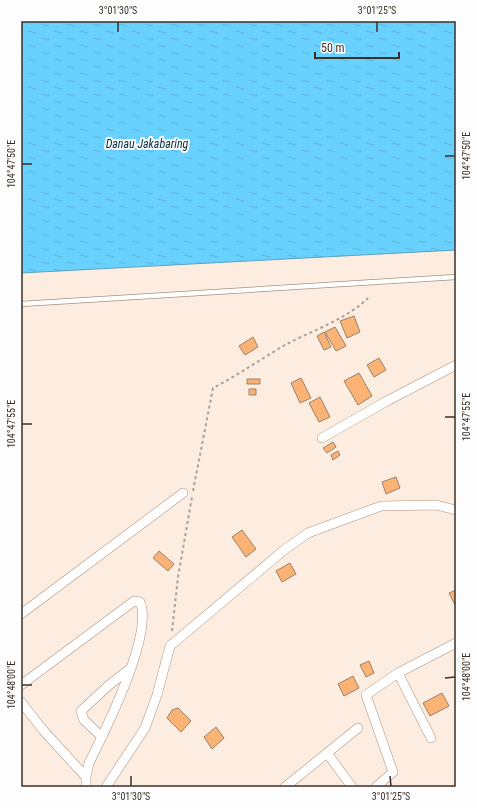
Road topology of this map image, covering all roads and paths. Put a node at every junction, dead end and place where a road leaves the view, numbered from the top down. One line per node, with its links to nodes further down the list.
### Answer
1 (456, 277): 3 (lane)
2 (368, 298): 10 (path)
3 (21, 304)
4 (456, 365): 5 (street)
5 (322, 438)
6 (183, 493): 8 (street)
7 (456, 510): 10 (street)
8 (21, 614)
9 (456, 643): 12 (street)
10 (170, 646): 21 (street)
11 (131, 668): 13 (street); 16 (street); 16 (street)
12 (398, 673): 17 (street); 24 (street)
13 (21, 685)
14 (21, 702): 19 (street)
15 (358, 728): 18 (street)
16 (102, 737): 19 (street)
17 (430, 738)
18 (327, 753): 20 (street); 23 (street)
19 (86, 782)
20 (297, 783): 22 (street)
21 (106, 787)
22 (285, 787)
23 (352, 787)
24 (376, 787)

